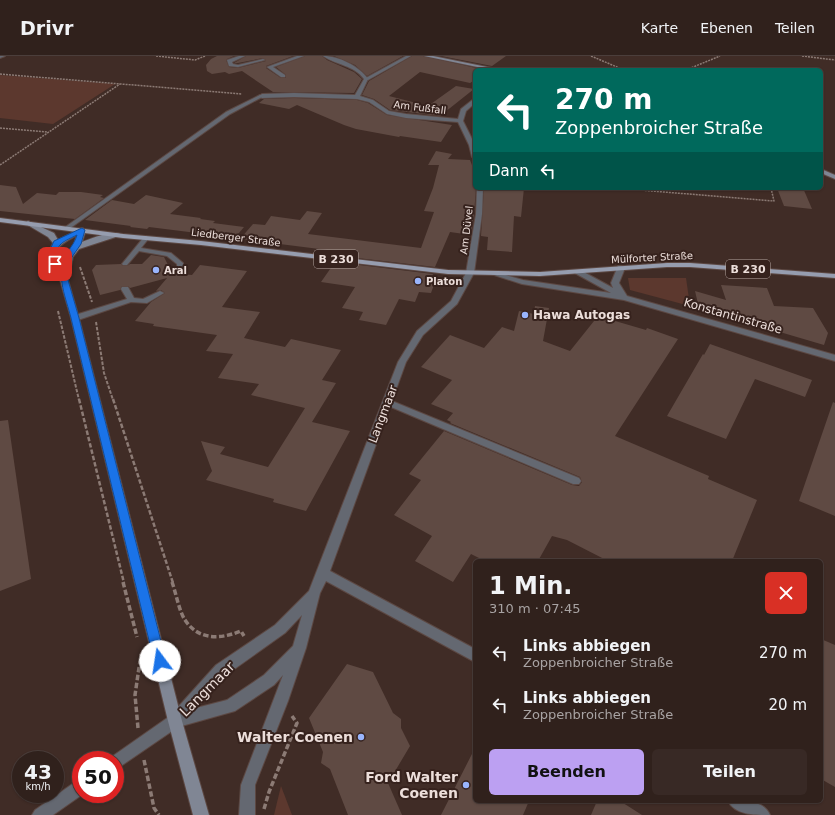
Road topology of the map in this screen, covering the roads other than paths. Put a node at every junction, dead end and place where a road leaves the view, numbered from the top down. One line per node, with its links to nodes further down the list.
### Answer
1 (3, 56): 7 (street)
2 (242, 56): 8 (street); 8 (street)
3 (302, 56): 9 (street)
4 (325, 56): 12 (street)
5 (409, 56): 12 (lane)
6 (426, 56): 10 (main road)
7 (0, 58)
8 (263, 60): 9 (street)
9 (285, 62): 11 (street)
10 (489, 68)
11 (283, 76)
12 (366, 79): 14 (street)
13 (262, 96): 14 (street, Am Fußfall); 25 (lane)
14 (357, 97): 16 (street, Am Fußfall)
15 (473, 102): 16 (street)
16 (460, 121): 17 (street)
17 (468, 139): 18 (lane); 19 (street)
18 (473, 139)
19 (473, 150)
20 (823, 172): 21 (main road)
21 (835, 177)
22 (480, 190): 36 (street, Am Düvel)
23 (0, 220): 24 (main road, Liedberger Straße / B 230)
24 (28, 223): 25 (main road, Liedberger Straße / B 230); 29 (main road)
25 (67, 228): 26 (main road, Liedberger Straße / B 230)
26 (82, 230): 27 (main road, Liedberger Straße / B 230); 29 (main road); 30 (main road)
27 (118, 235): 28 (main road, Liedberger Straße / B 230); 30 (main road)
28 (146, 238): 31 (lane); 36 (main road, Liedberger Straße / B 230)
29 (57, 243): 39 (main road)
30 (76, 247): 39 (main road)
31 (136, 249): 32 (lane); 35 (lane)
32 (125, 264)
33 (621, 268): 34 (main road, Mülforter Straße / B 230); 38 (main road, Mülforter Straße / B 230); 42 (street)
34 (577, 272): 37 (main road, Mülforter Straße / B 230); 42 (street, Konstantinstraße)
35 (176, 273)
36 (470, 273): 37 (main road, Mülforter Straße / B 230); 46 (street, Langmaar)
37 (494, 274): 42 (street, Konstantinstraße)
38 (835, 276)
39 (64, 280): 44 (main road)
40 (125, 289): 43 (lane)
41 (160, 293): 43 (lane)
42 (625, 298): 45 (street, Konstantinstraße)
43 (131, 300): 44 (lane)
44 (75, 318): 52 (main road)
45 (835, 358)
46 (387, 402): 47 (lane); 48 (street, Langmaar)
47 (576, 481)
48 (323, 573): 49 (street, Langmaar); 51 (street)
49 (314, 593): 50 (street, Langmaar); 52 (street, Langmaar)
50 (299, 648): 52 (street, Langmaar); 58 (street, Langmaar)
51 (473, 655)
52 (175, 721): 53 (street); 57 (main road)
53 (124, 757)
54 (72, 792): 56 (street)
55 (740, 803): 59 (street)
56 (40, 815)
57 (201, 815)
58 (248, 815)
59 (762, 815)

